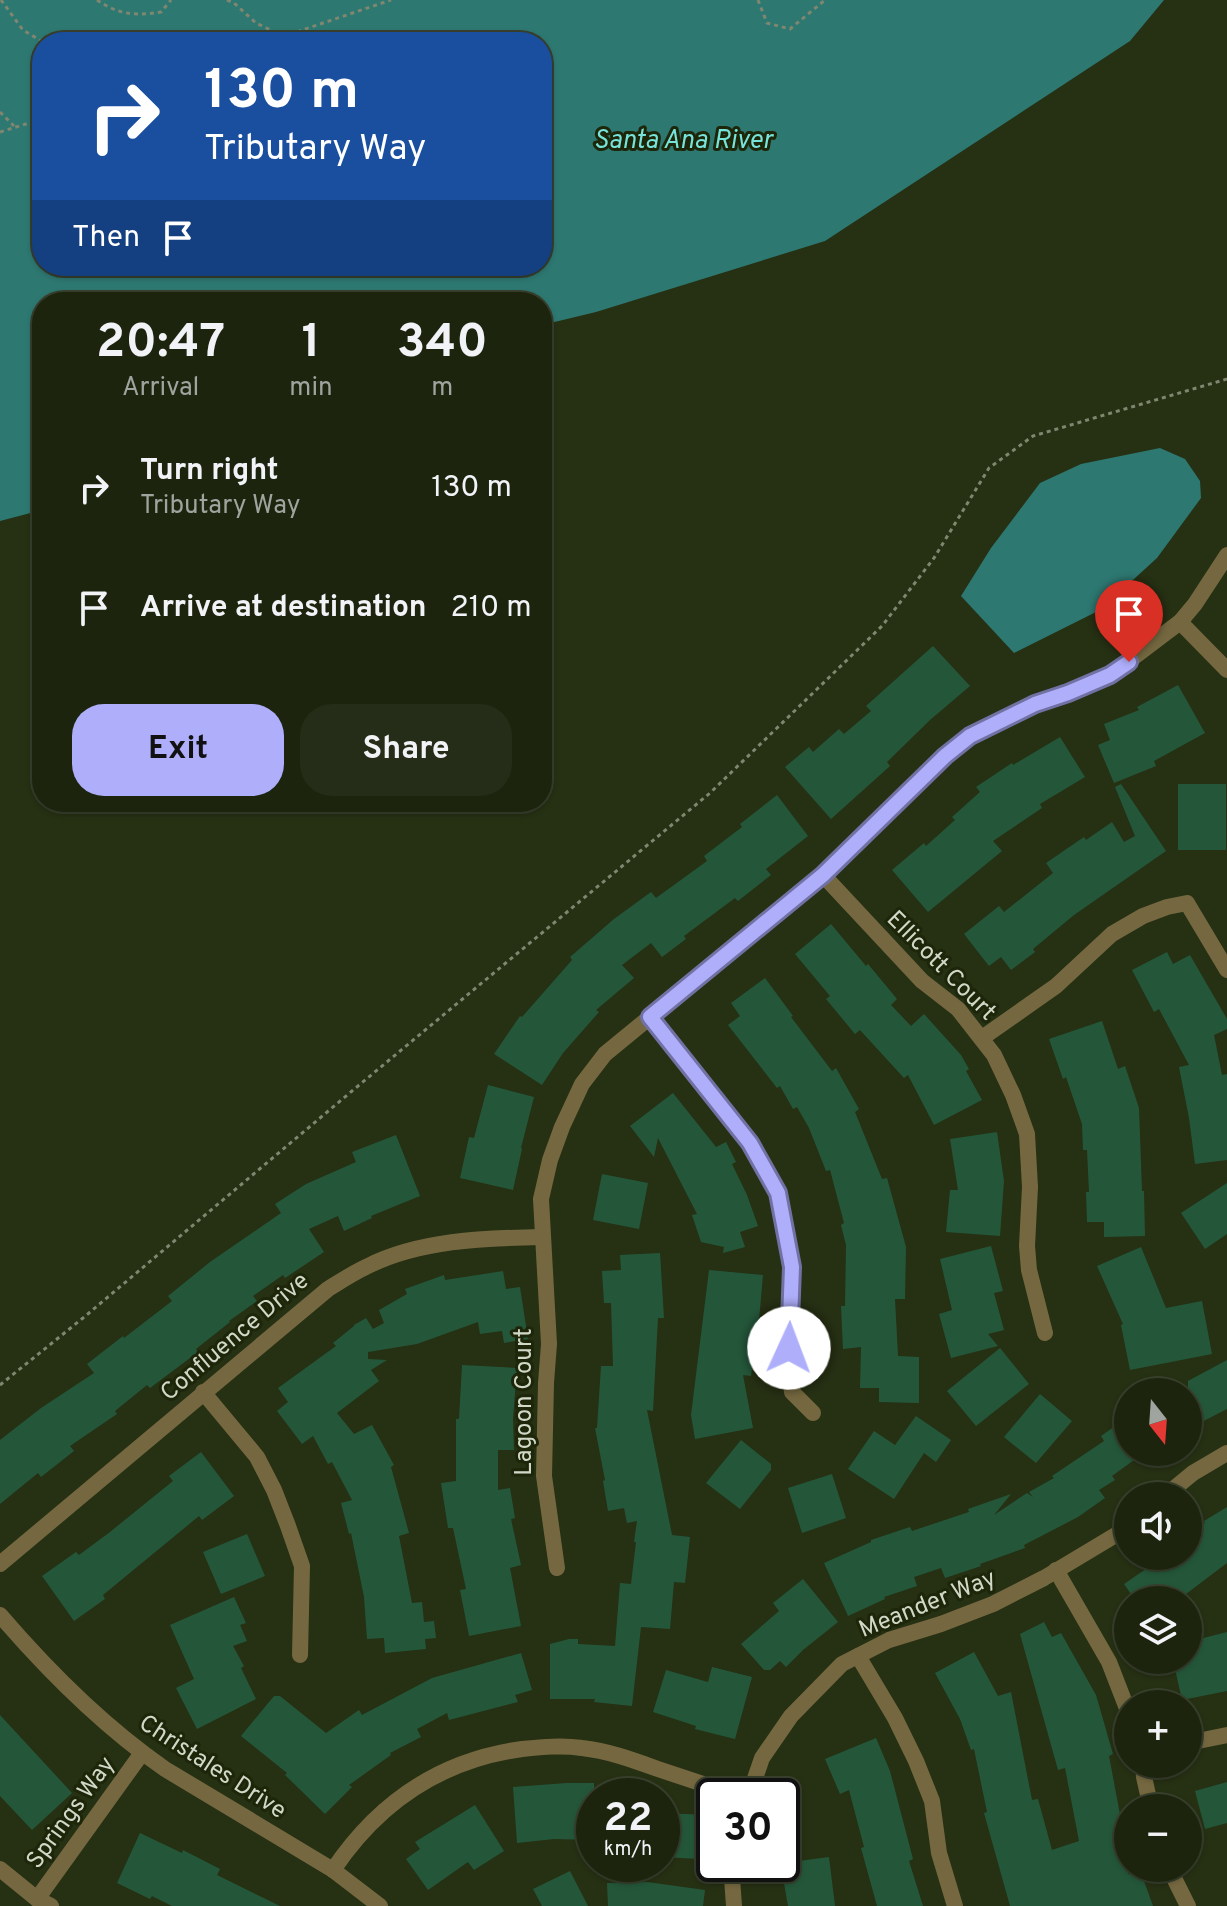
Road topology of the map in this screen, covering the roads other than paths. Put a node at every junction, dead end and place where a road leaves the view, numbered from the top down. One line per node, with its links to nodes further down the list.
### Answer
1 (1227, 555): 2 (street, Lagoon Court)
2 (1180, 622): 3 (street); 4 (street, Lagoon Court)
3 (1227, 670)
4 (823, 875): 6 (street, Lagoon Court); 7 (street, Ellicott Court)
5 (1227, 970): 7 (street)
6 (650, 1017): 8 (street, Lagoon Court); 11 (street)
7 (982, 1038): 9 (street, Ellicott Court)
8 (542, 1237): 10 (street, Confluence Drive); 16 (street, Lagoon Court)
9 (1045, 1333)
10 (203, 1392): 15 (street, Confluence Drive); 19 (street)
11 (813, 1413)
12 (1227, 1453): 13 (street)
13 (1182, 1482)
14 (1114, 1534): 17 (street, Meander Way)
15 (0, 1564)
16 (557, 1568)
17 (1056, 1570): 20 (street, Meander Way); 21 (street)
18 (0, 1615): 24 (street, Christales Drive)
19 (300, 1655)
20 (858, 1656): 25 (street, Meander Way); 34 (street)
21 (1120, 1690)
22 (1227, 1735): 23 (street)
23 (1202, 1740)
24 (142, 1753): 28 (street, Christales Drive); 31 (street, Springs Way)
25 (755, 1778)
26 (696, 1781): 28 (street)
27 (0, 1869): 31 (street)
28 (333, 1870): 32 (street, Christales Drive)
29 (732, 1882): 33 (street)
30 (1176, 1882): 35 (street)
31 (44, 1902)
32 (380, 1906)
33 (734, 1906)
34 (955, 1906)
35 (1188, 1906)

